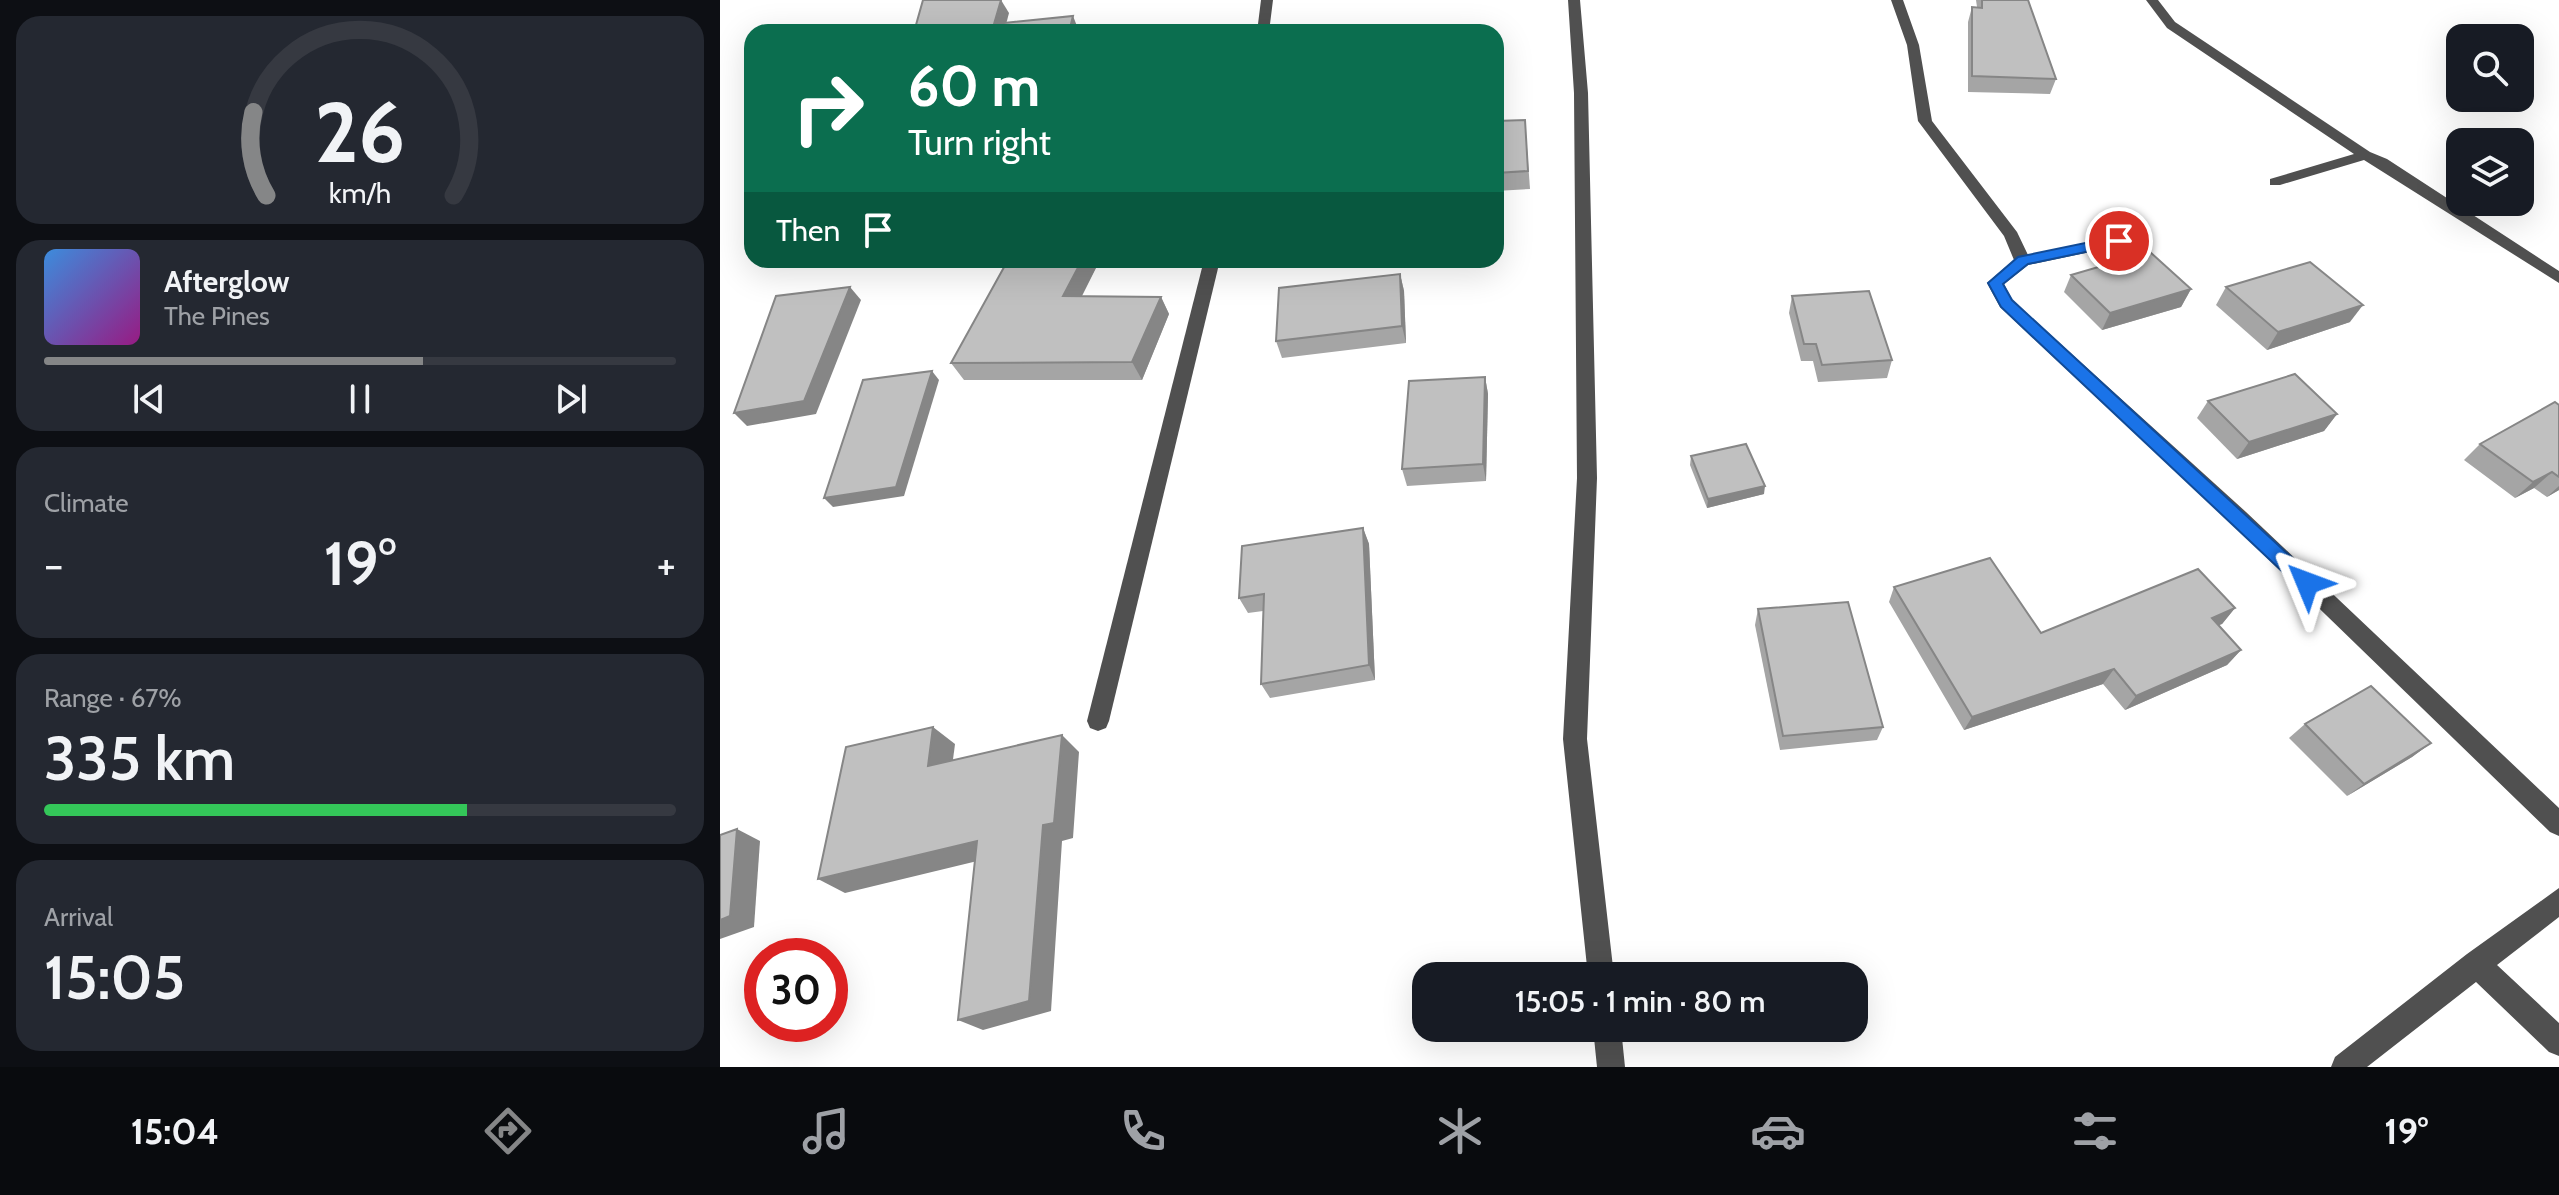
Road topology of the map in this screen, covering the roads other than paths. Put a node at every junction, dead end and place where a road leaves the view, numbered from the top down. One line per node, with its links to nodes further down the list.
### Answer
1 (1267, 0): 5 (street)
2 (1574, 0): 15 (street)
3 (1897, 0): 9 (street)
4 (2152, 0): 6 (street)
5 (1264, 24)
6 (2365, 155): 7 (street); 11 (street)
7 (2275, 182)
8 (2119, 241): 9 (street)
9 (2023, 261): 13 (street)
10 (1210, 268): 12 (street)
11 (2559, 278)
12 (1098, 721)
13 (2559, 824)
14 (2559, 901): 16 (street)
15 (1599, 962)
16 (2476, 963): 18 (street); 20 (street)
17 (1608, 1042): 19 (street)
18 (2559, 1042)
19 (1611, 1067)
20 (2345, 1067)

